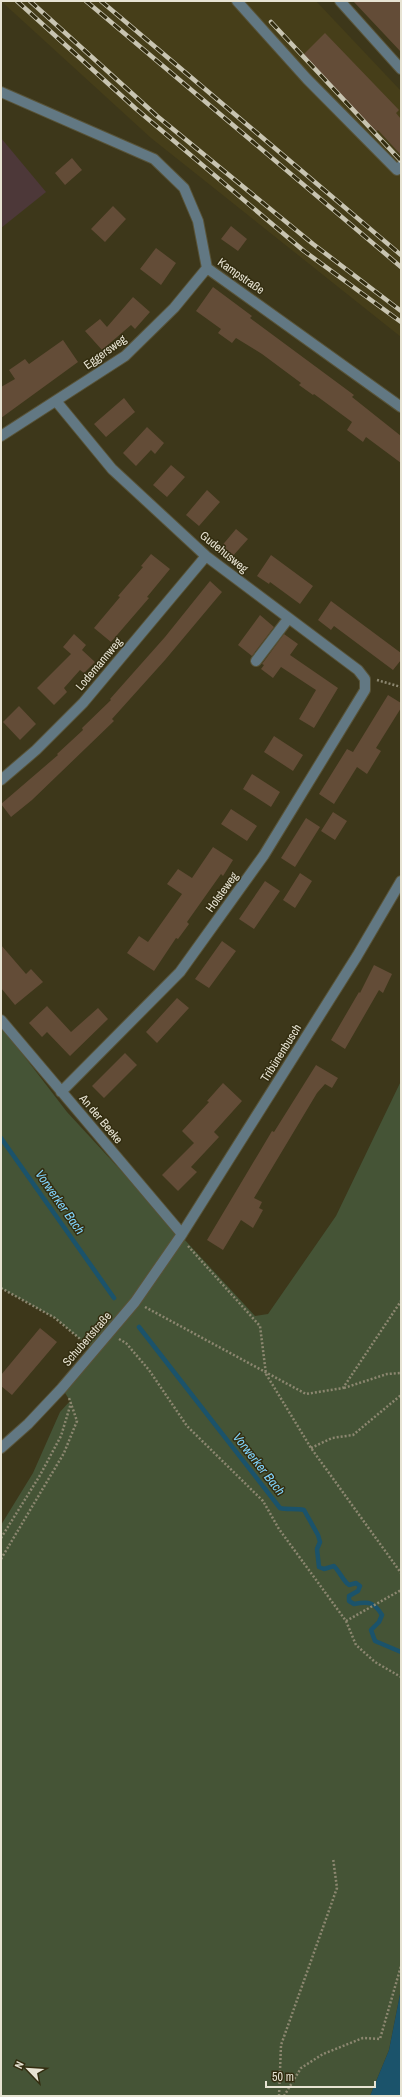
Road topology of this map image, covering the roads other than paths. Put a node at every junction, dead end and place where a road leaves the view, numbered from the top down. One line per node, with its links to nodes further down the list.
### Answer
1 (237, 1): 5 (street)
2 (340, 1): 3 (street)
3 (401, 69)
4 (1, 92): 6 (street, Kampstraße)
5 (401, 166)
6 (207, 268): 7 (street, Eggersweg); 8 (street, Kampstraße)
7 (56, 401): 9 (street, Eggersweg); 10 (street, Gudehusweg)
8 (401, 407)
9 (1, 436)
10 (206, 556): 11 (street, Gudehusweg); 14 (street, Lodemannweg)
11 (288, 619): 12 (street); 13 (street, Gudehusweg)
12 (256, 661)
13 (365, 680): 17 (street, Holsteweg)
14 (1, 780)
15 (401, 881): 18 (street, Tribünenbusch)
16 (1, 1020): 17 (street, An der Beeke)
17 (61, 1092): 18 (street, An der Beeke)
18 (181, 1235): 19 (street, Schubertstraße)
19 (1, 1448)

